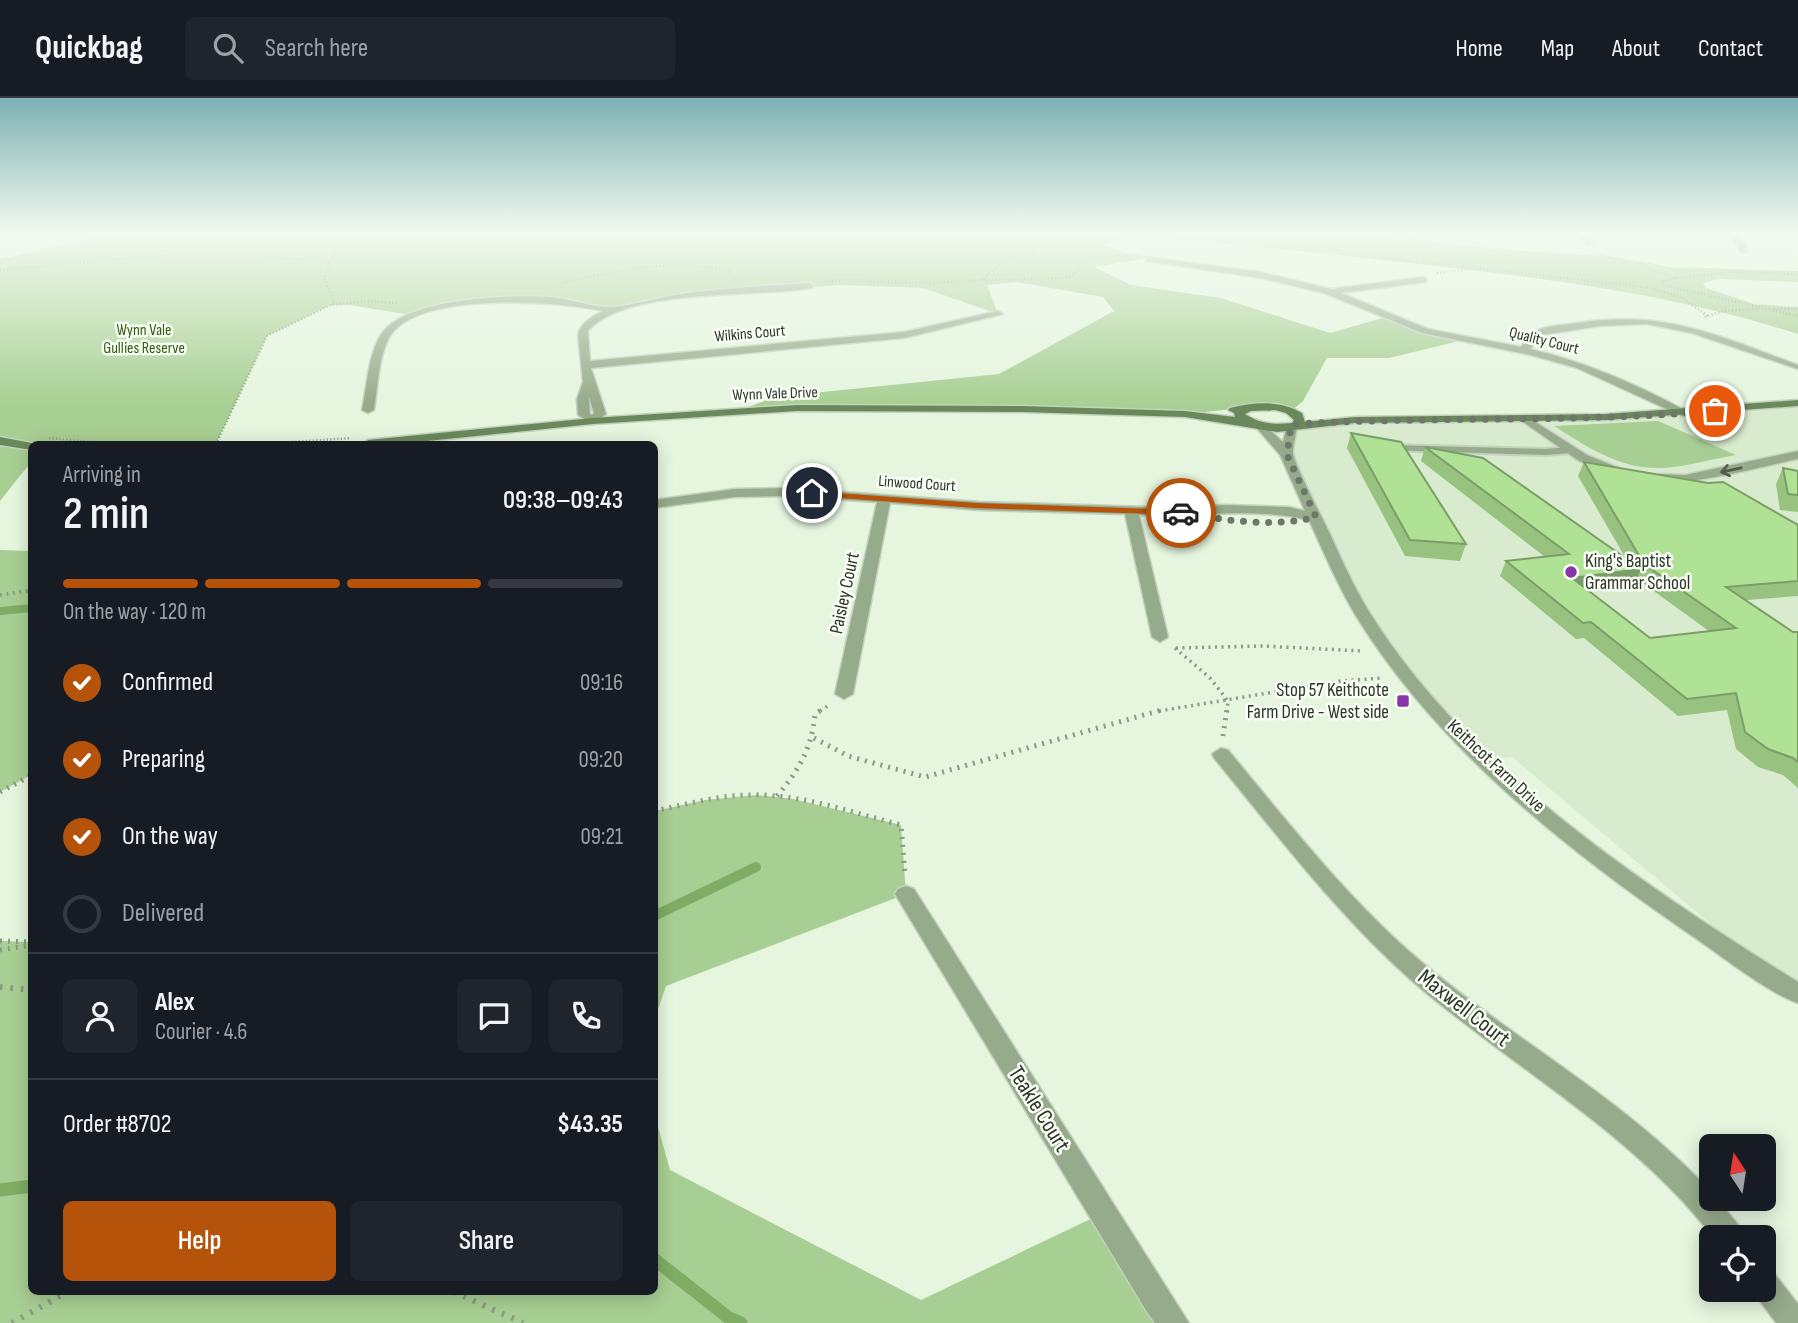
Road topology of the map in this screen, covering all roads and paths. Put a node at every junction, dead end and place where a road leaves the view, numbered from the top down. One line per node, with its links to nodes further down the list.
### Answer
1 (328, 291): 33 (path)
2 (747, 291): 12 (street)
3 (1327, 291): 8 (street, Quality Court)
4 (1336, 291): 8 (street)
5 (1663, 291): 9 (path)
6 (1670, 291): 9 (path)
7 (1688, 291): 10 (path)
8 (1330, 292): 17 (street, Quality Court)
9 (1667, 292): 14 (path)
10 (1766, 309): 11 (path); 14 (path); 15 (path)
11 (1798, 309)
12 (611, 310): 18 (street); 22 (street)
13 (998, 314): 18 (street, Wilkins Court)
14 (1708, 316): 16 (path)
15 (1798, 316)
16 (1679, 328): 17 (street); 19 (street)
17 (1524, 351): 24 (street, Quality Court)
18 (586, 365): 28 (street)
19 (1795, 367)
20 (1798, 403): 24 (main road)
21 (1243, 408): 23 (main road, Wynn Vale Drive); 25 (main road, Wynn Vale Drive); 29 (main road)
22 (368, 410)
23 (1291, 411): 26 (main road); 30 (main road)
24 (1682, 413): 27 (main road)
25 (1185, 414): 28 (main road, Wynn Vale Drive); 29 (main road, Wynn Vale Drive)
26 (1355, 419): 27 (main road); 30 (main road)
27 (1526, 419): 37 (street)
28 (593, 421): 34 (main road, Wynn Vale Drive)
29 (1246, 422): 31 (main road, Wynn Vale Drive)
30 (1294, 425): 31 (main road, Wynn Vale Drive); 38 (street)
31 (1261, 426): 38 (street, Keithcot Farm Drive)
32 (0, 441): 35 (main road)
33 (217, 441)
34 (397, 441)
35 (28, 442)
36 (1380, 448): 37 (lane)
37 (1571, 450): 39 (street, one-way to 37)
38 (1287, 455): 43 (street, Keithcot Farm Drive)
39 (1798, 455)
40 (884, 499): 41 (street, Linwood Court); 42 (street, Linwood Court); 50 (street, Paisley Court)
41 (658, 504)
42 (1131, 511): 43 (street, Linwood Court); 46 (street)
43 (1316, 517): 48 (street, Keithcot Farm Drive)
44 (28, 591): 45 (path)
45 (0, 595)
46 (1160, 637): 47 (path)
47 (1175, 649): 48 (path); 51 (path)
48 (1387, 650): 49 (street, Keithcot Farm Drive)
49 (1407, 676): 51 (path); 65 (street, Keithcot Farm Drive)
50 (844, 694): 52 (path)
51 (1228, 701): 52 (path); 53 (path)
52 (814, 738): 56 (path)
53 (1221, 754): 66 (street, Maxwell Court)
54 (28, 777): 55 (path)
55 (0, 792)
56 (776, 797): 57 (path); 58 (path)
57 (658, 810)
58 (906, 894): 72 (street, Teakle Court)
59 (0, 942): 60 (path)
60 (28, 943)
61 (28, 944): 62 (path)
62 (0, 950)
63 (0, 988): 64 (path)
64 (28, 990)
65 (1798, 994)
66 (1720, 1225)
67 (62, 1295): 70 (path)
68 (461, 1295): 71 (path)
69 (1776, 1299): 73 (street)
70 (12, 1323)
71 (523, 1323)
72 (1174, 1323)
73 (1794, 1323)

